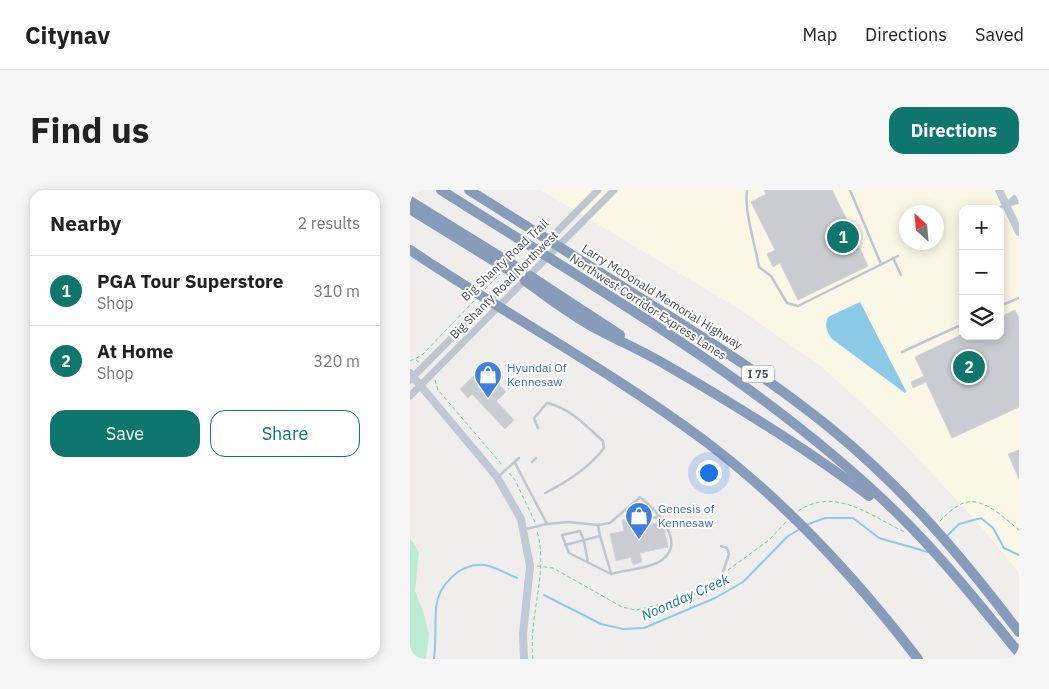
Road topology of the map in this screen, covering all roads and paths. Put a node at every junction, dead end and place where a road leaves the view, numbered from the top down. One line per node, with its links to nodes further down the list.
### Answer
1 (441, 190): 38 (highway, Northwest Corridor Express Lanes)
2 (469, 190): 58 (highway, Larry McDonald Memorial Highway / I 75)
3 (598, 190): 18 (street, Big Shanty Road Northwest)
4 (614, 190): 20 (street, Big Shanty Road Northwest)
5 (747, 190): 17 (lane)
6 (850, 190): 17 (lane)
7 (999, 190): 11 (main road)
8 (1019, 194): 11 (street)
9 (410, 201): 18 (highway)
10 (1019, 201): 11 (street)
11 (1006, 205): 13 (main road)
12 (410, 209): 18 (highway)
13 (1019, 232)
14 (410, 250): 62 (highway)
15 (898, 256): 16 (lane)
16 (893, 258): 17 (lane); 19 (lane)
17 (881, 264)
18 (513, 271): 20 (street); 21 (path, Big Shanty Road Trail); 28 (street, Big Shanty Road Northwest)
19 (901, 275)
20 (527, 278): 29 (street, Big Shanty Road Northwest); 38 (highway)
21 (484, 291)
22 (477, 298): 27 (path, Big Shanty Road Trail)
23 (1019, 298): 24 (lane)
24 (1004, 304)
25 (959, 326): 26 (lane)
26 (902, 352)
27 (410, 361)
28 (411, 376): 29 (main road)
29 (420, 386): 30 (street, Big Shanty Road Northwest); 36 (main road)
30 (410, 396)
31 (538, 428): 37 (lane)
32 (519, 458): 35 (lane)
33 (536, 458): 34 (lane)
34 (532, 462)
35 (515, 463): 36 (lane); 43 (lane)
36 (498, 477): 46 (main road)
37 (545, 493)
38 (894, 514): 59 (highway)
39 (793, 515): 48 (path)
40 (660, 516): 42 (lane); 44 (lane); 56 (lane)
41 (786, 521): 57 (path)
42 (639, 522)
43 (546, 524): 44 (lane); 46 (lane)
44 (598, 525): 49 (lane)
45 (934, 525): 47 (path)
46 (524, 530): 54 (main road)
47 (1019, 530)
48 (908, 533)
49 (600, 536): 50 (lane); 56 (lane)
50 (584, 541): 51 (lane); 51 (lane); 53 (lane)
51 (565, 545): 53 (lane)
52 (721, 546): 57 (lane)
53 (588, 563): 56 (lane)
54 (530, 566): 55 (path); 60 (main road)
55 (540, 566): 57 (path); 61 (path)
56 (611, 574)
57 (722, 575)
58 (1019, 632)
59 (1019, 653)
60 (524, 659)
61 (533, 659)
62 (918, 659)

